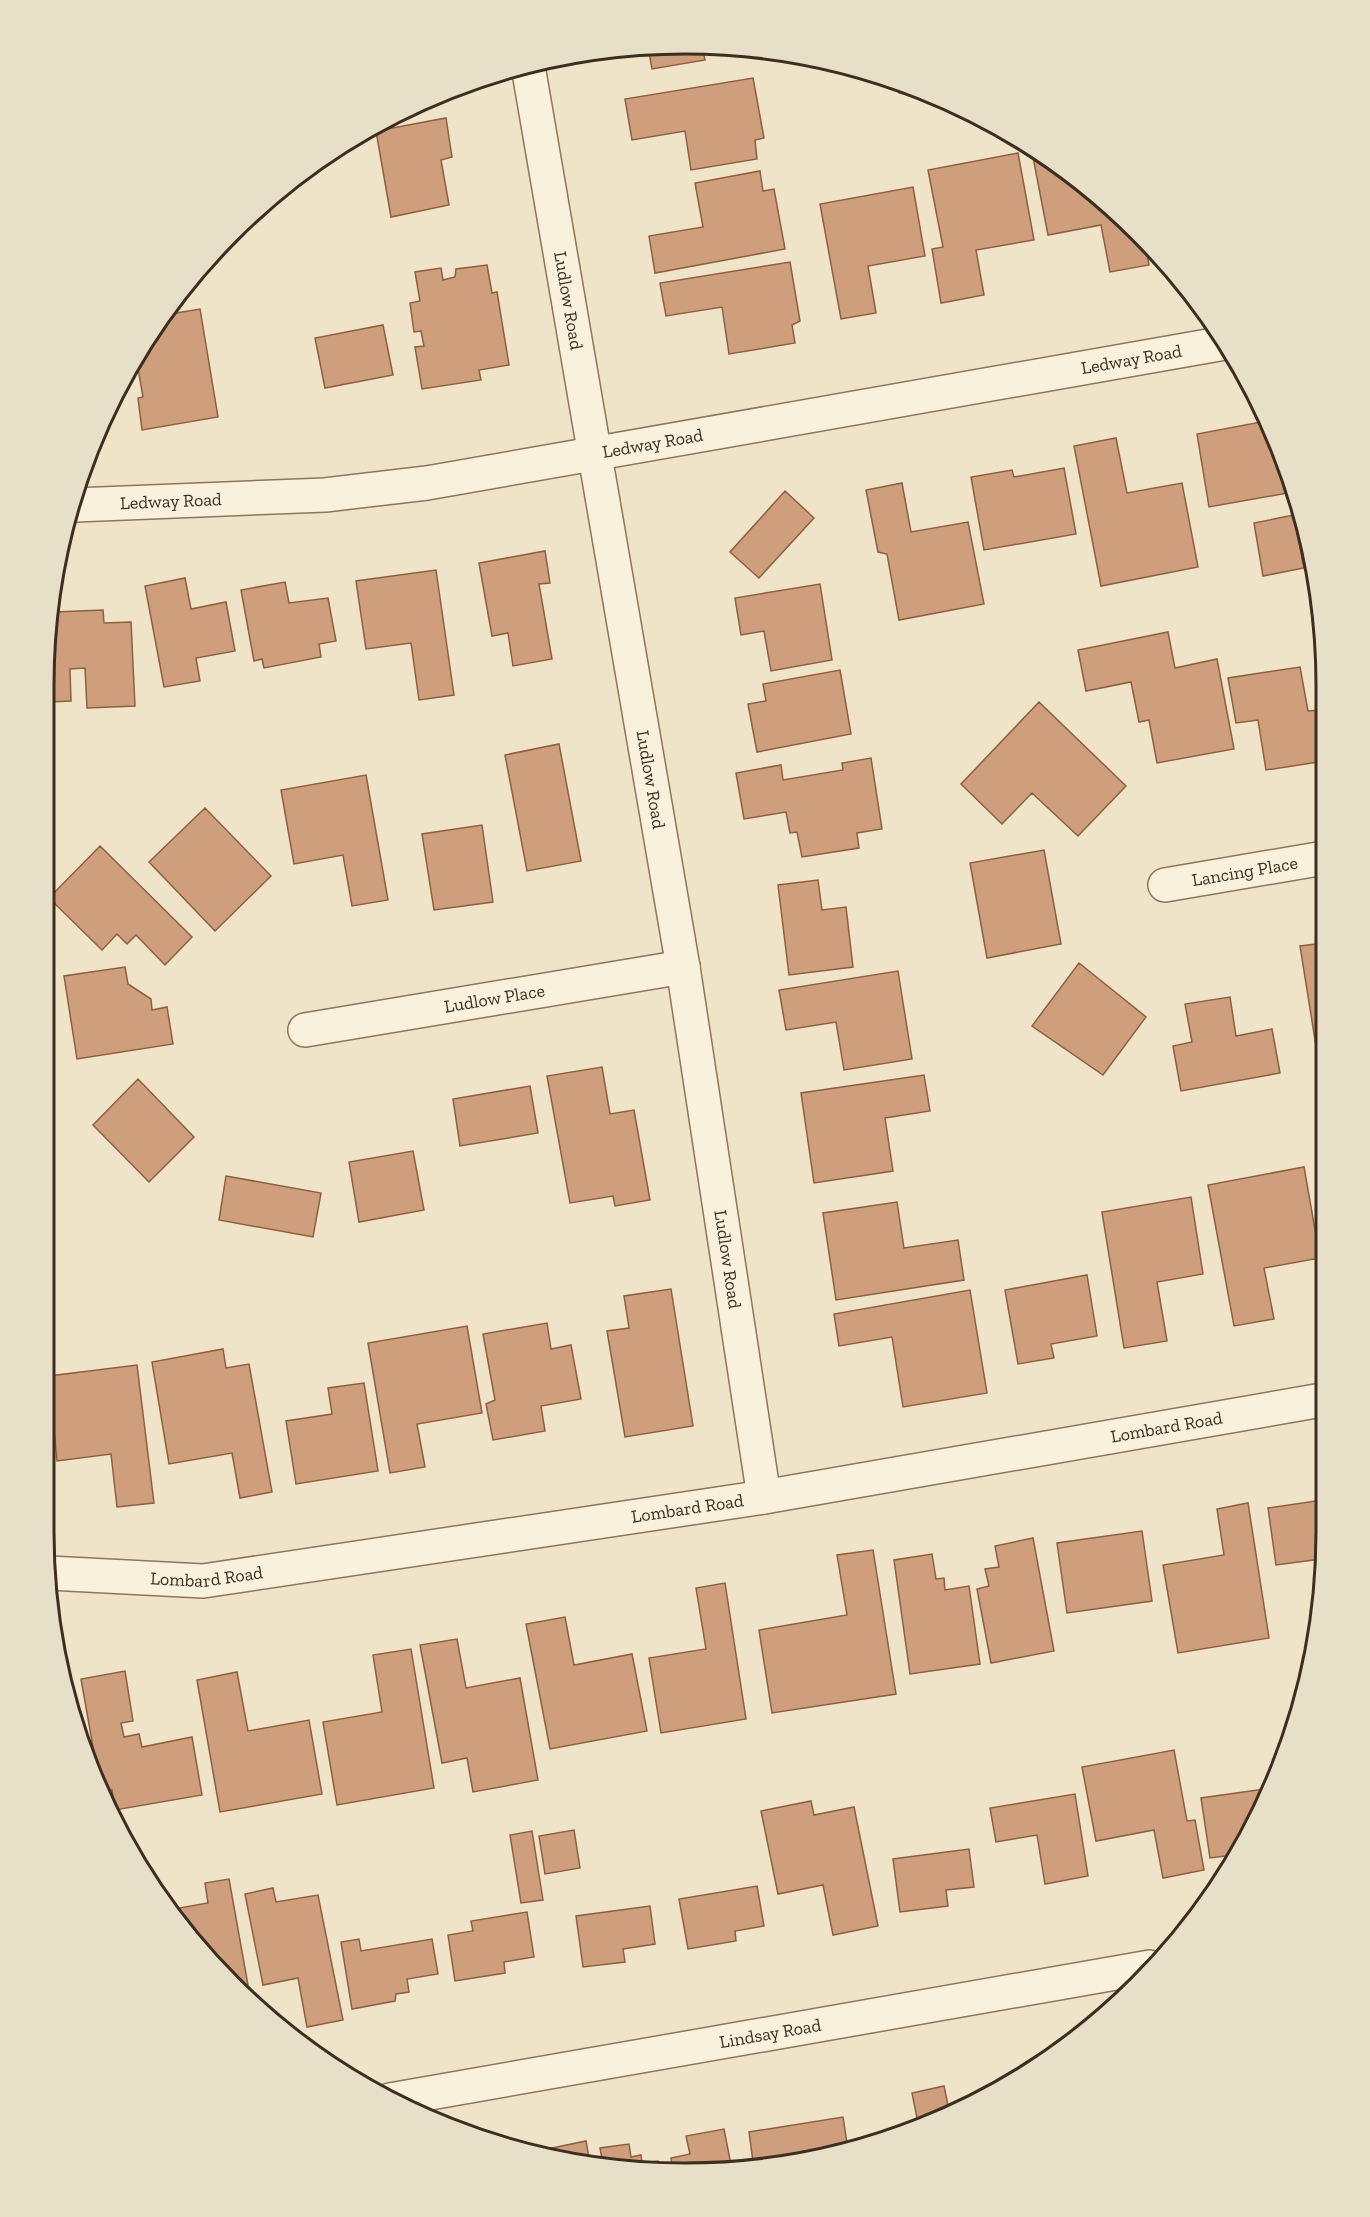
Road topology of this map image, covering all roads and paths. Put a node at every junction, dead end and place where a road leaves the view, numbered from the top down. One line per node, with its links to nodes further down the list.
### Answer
1 (529, 74): 3 (street, Ludlow Road)
2 (1216, 345): 3 (street, Ledway Road)
3 (596, 455): 4 (street, Ledway Road); 7 (street, Ludlow Road)
4 (81, 505)
5 (1316, 859): 6 (street, Lancing Place)
6 (1165, 885)
7 (683, 967): 8 (street, Ludlow Place); 10 (street, Ludlow Road)
8 (305, 1030)
9 (1316, 1401): 10 (street, Lombard Road)
10 (764, 1497): 11 (street, Lombard Road)
11 (55, 1573)
12 (1141, 1968): 13 (street, Lindsay Road)
13 (405, 2097)

